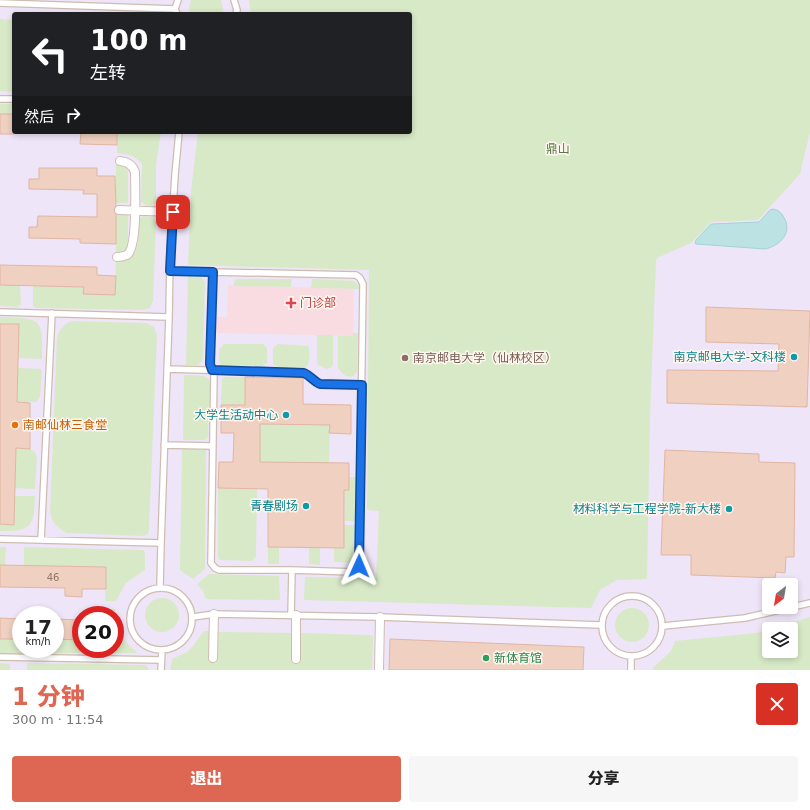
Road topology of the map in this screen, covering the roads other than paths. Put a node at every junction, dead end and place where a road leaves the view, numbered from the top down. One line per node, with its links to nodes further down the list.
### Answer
1 (178, 0): 4 (lane)
2 (234, 0): 5 (lane)
3 (0, 3): 4 (lane)
4 (176, 11)
5 (236, 12)
6 (0, 98): 7 (lane)
7 (12, 99)
8 (179, 134): 12 (lane)
9 (120, 161): 11 (street)
10 (119, 210): 11 (street)
11 (135, 210): 12 (street); 13 (street)
12 (173, 212): 14 (lane)
13 (117, 257)
14 (170, 271): 15 (lane); 18 (lane)
15 (213, 272): 20 (lane); 21 (lane)
16 (0, 312): 17 (lane)
17 (52, 313): 18 (lane); 25 (lane)
18 (169, 317): 19 (lane)
19 (167, 369): 20 (lane); 22 (lane)
20 (212, 370): 21 (lane); 23 (lane)
21 (362, 385): 27 (lane)
22 (164, 445): 23 (lane); 26 (lane)
23 (213, 446): 27 (lane)
24 (0, 539): 25 (lane)
25 (41, 540): 26 (lane)
26 (161, 543): 28 (lane)
27 (292, 570): 31 (lane)
28 (160, 587): 32 (lane); 36 (lane)
29 (810, 603): 35 (lane)
30 (214, 614): 31 (lane); 32 (lane); 39 (street)
31 (294, 615): 33 (lane); 40 (street)
32 (192, 617): 36 (lane)
33 (380, 617): 34 (lane); 43 (street)
34 (601, 625): 35 (lane); 37 (lane)
35 (663, 626): 37 (lane)
36 (162, 650): 41 (lane)
37 (632, 656): 44 (lane)
38 (0, 658): 41 (lane)
39 (213, 658)
40 (296, 659)
41 (161, 660): 42 (lane)
42 (160, 670)
43 (379, 670)
44 (631, 670)

